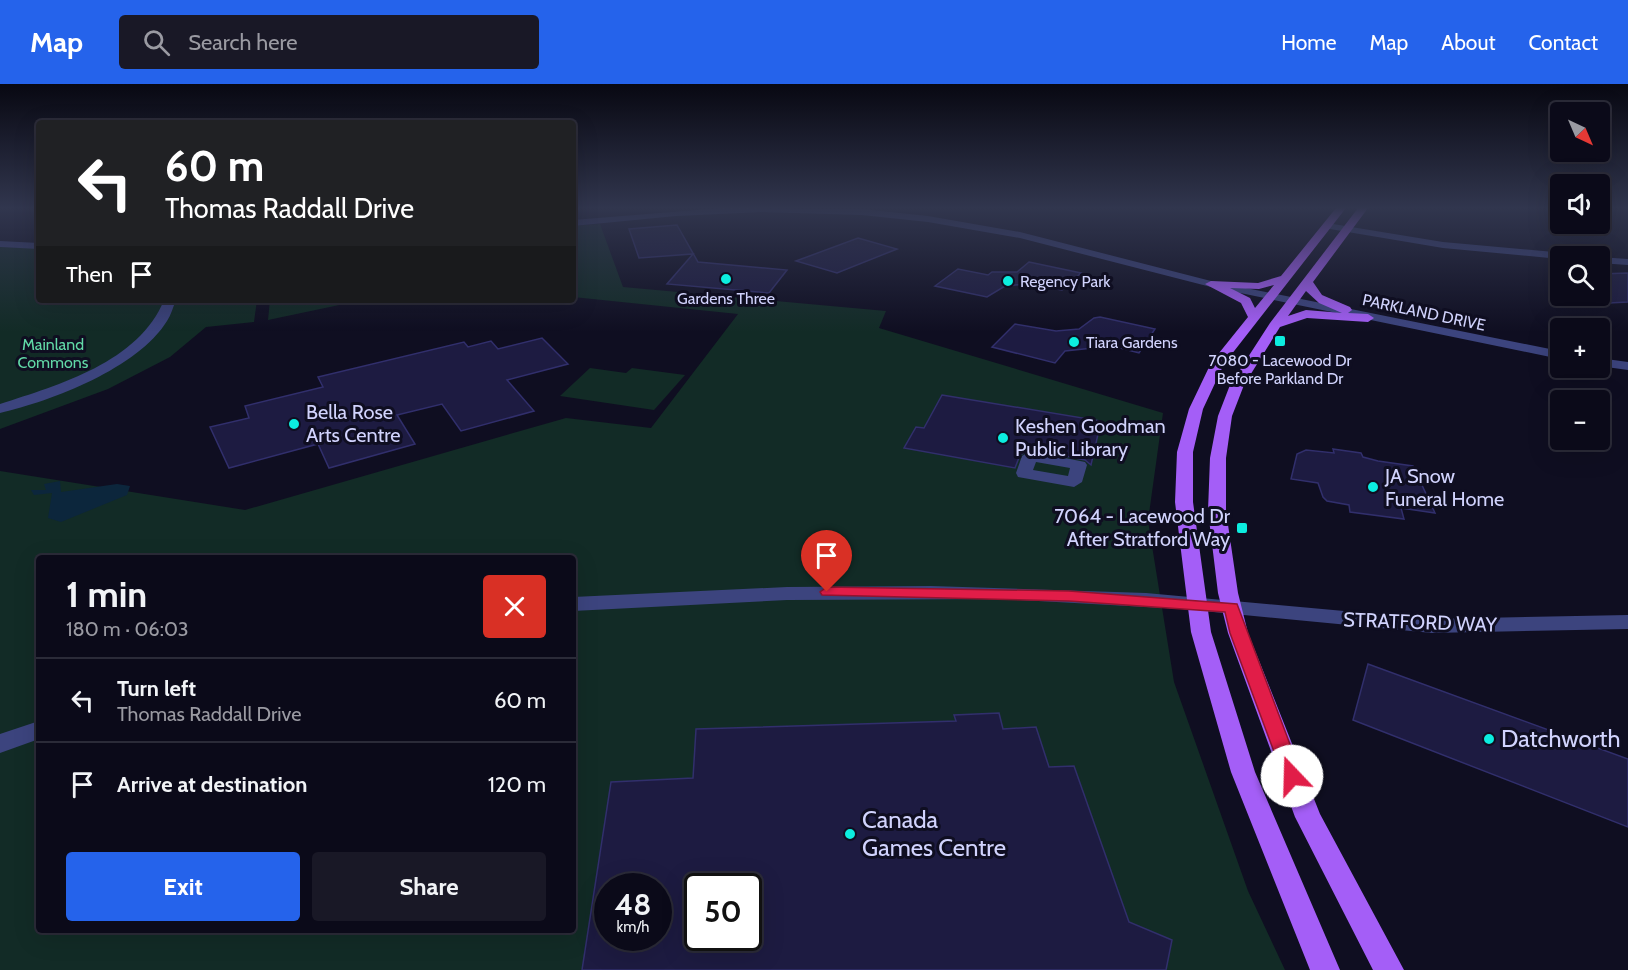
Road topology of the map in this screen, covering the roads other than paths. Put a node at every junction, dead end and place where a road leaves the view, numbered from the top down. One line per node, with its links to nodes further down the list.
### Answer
1 (1073, 249): 10 (street, PARKLAND DRIVE)
2 (1309, 249): 8 (main road)
3 (1332, 249): 9 (main road)
4 (1491, 249): 5 (street)
5 (1550, 255)
6 (1610, 261): 7 (street)
7 (1628, 262)
8 (1287, 277): 10 (main road); 11 (main road)
9 (1308, 283): 11 (main road); 14 (main road)
10 (1210, 284): 11 (street, PARKLAND DRIVE); 13 (main road)
11 (1282, 299): 13 (main road); 14 (street, PARKLAND DRIVE); 15 (main road)
12 (170, 303): 19 (street)
13 (1254, 317): 21 (main road)
14 (1368, 318): 15 (main road); 16 (street, PARKLAND DRIVE)
15 (1274, 326): 21 (main road)
16 (1550, 353)
17 (1610, 364): 18 (street)
18 (1628, 366)
19 (0, 409)
20 (576, 604): 21 (street, STRATFORD WAY)
21 (1213, 606): 22 (street, STRATFORD WAY); 25 (main road); 26 (main road)
22 (1628, 622)
23 (36, 731): 24 (street)
24 (0, 744)
25 (1325, 970)
26 (1389, 970)

